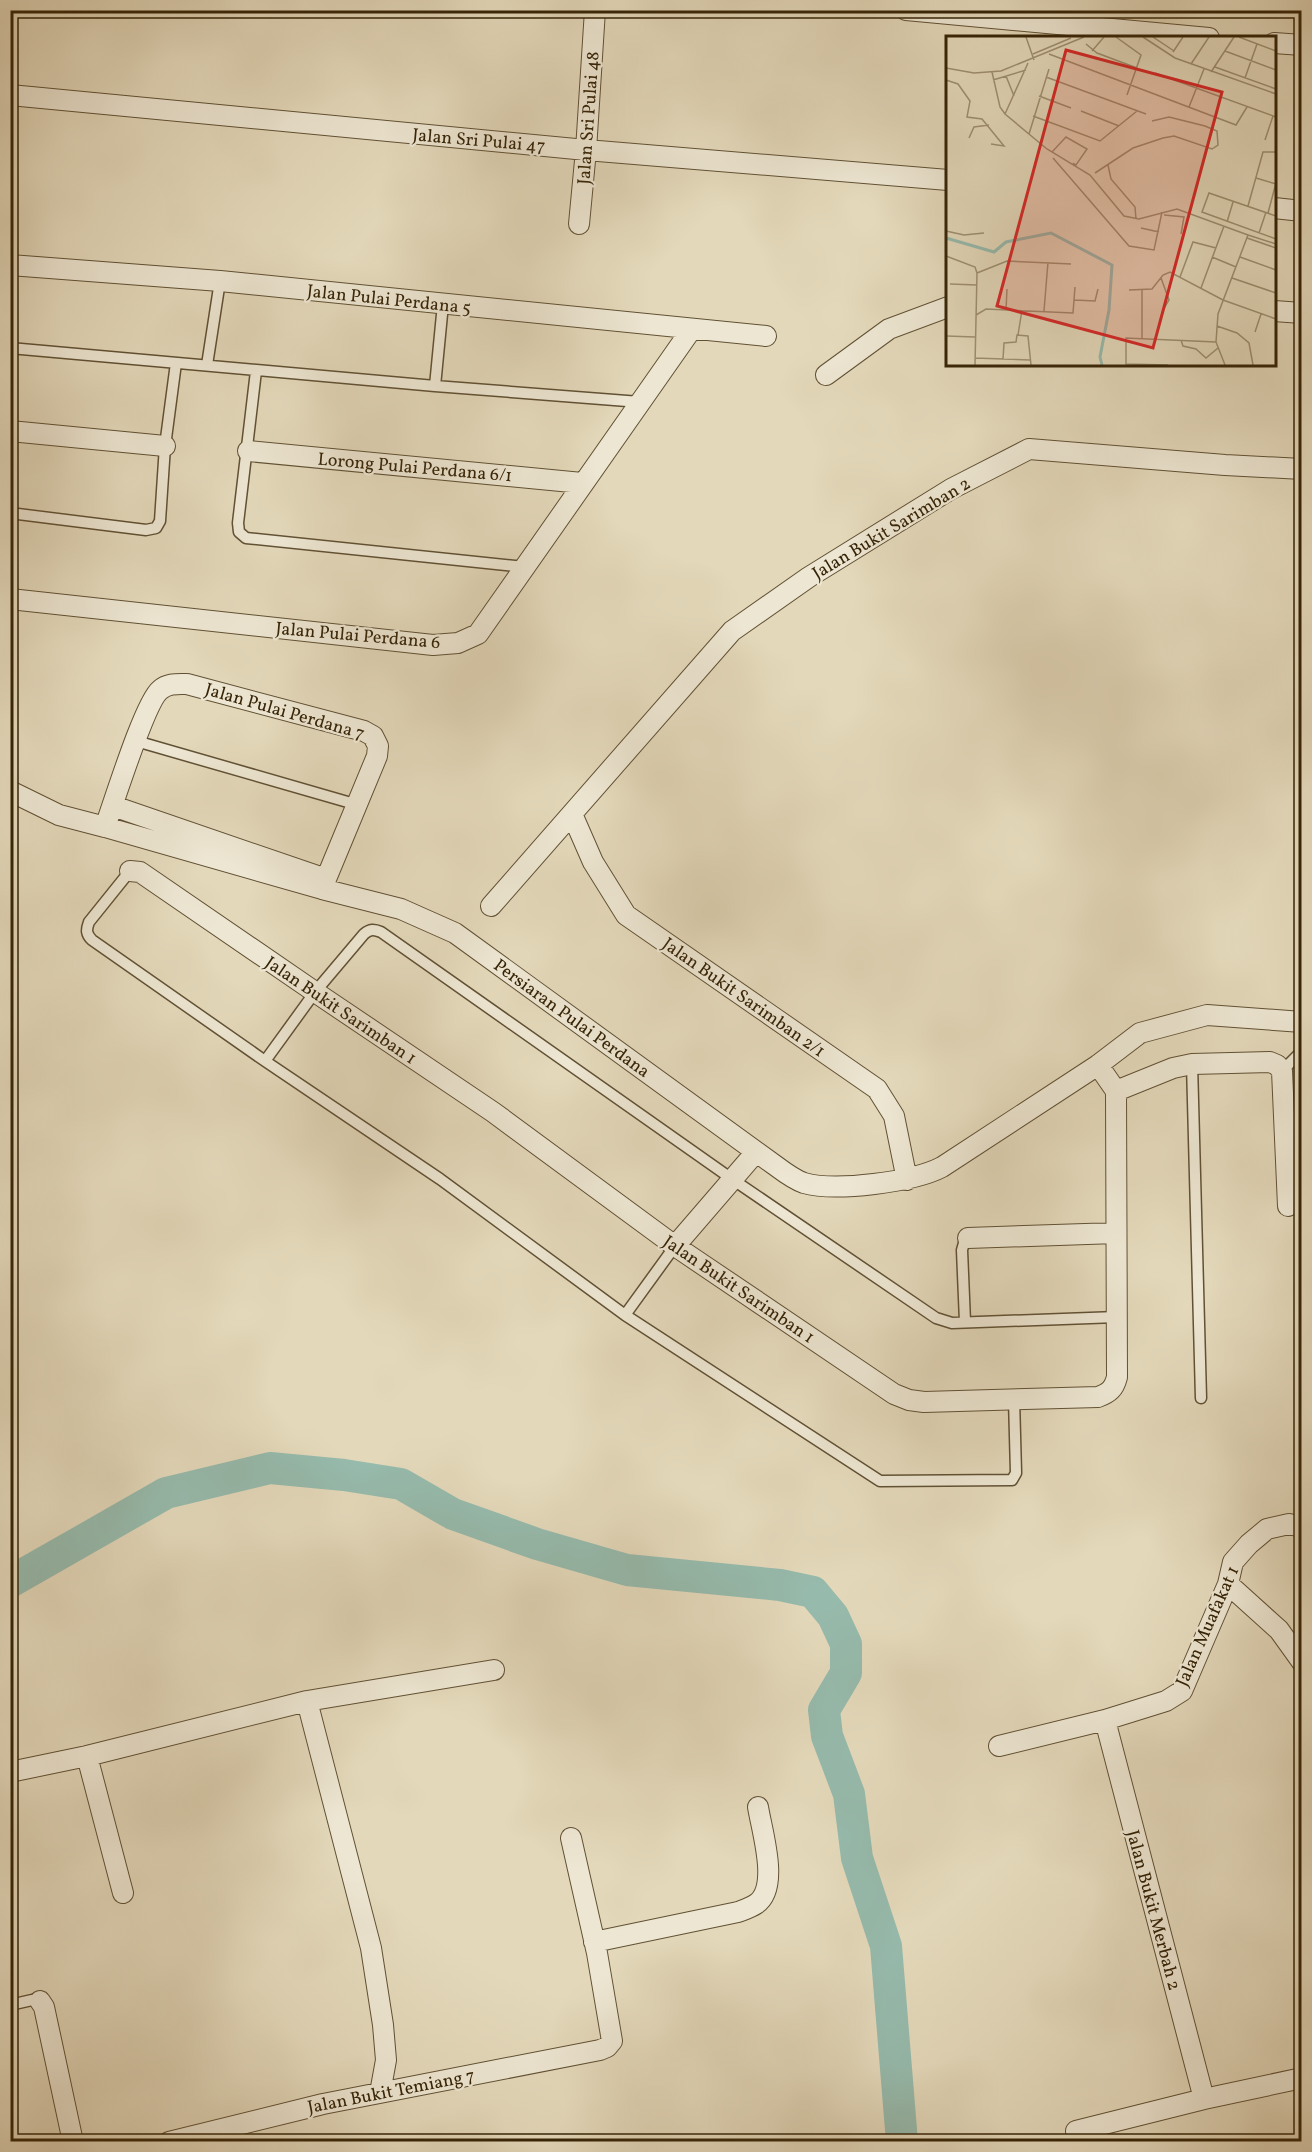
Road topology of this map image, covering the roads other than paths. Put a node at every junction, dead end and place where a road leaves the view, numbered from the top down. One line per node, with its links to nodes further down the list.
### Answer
1 (595, 10): 8 (street, Jalan Sri Pulai 48)
2 (906, 10): 3 (street)
3 (1103, 26): 4 (street)
4 (1191, 36)
5 (1276, 43): 6 (street)
6 (1302, 45)
7 (10, 95): 8 (street, Jalan Sri Pulai 47)
8 (586, 150): 9 (street, Jalan Sri Pulai 47); 12 (street, Jalan Sri Pulai 48)
9 (946, 180)
10 (1276, 208): 11 (street)
11 (1302, 211)
12 (579, 224)
13 (10, 265): 14 (street, Jalan Pulai Perdana 5)
14 (220, 281): 15 (street, Jalan Pulai Perdana 5); 23 (lane)
15 (443, 304): 19 (street, Jalan Pulai Perdana 5); 26 (lane)
16 (946, 308): 25 (street)
17 (1276, 311): 18 (street)
18 (1302, 313)
19 (691, 330): 20 (street, Jalan Pulai Perdana 5); 27 (street, Jalan Pulai Perdana 6)
20 (766, 336)
21 (10, 348): 22 (lane)
22 (176, 363): 23 (lane); 29 (lane)
23 (207, 366): 24 (lane)
24 (256, 371): 26 (lane); 30 (lane)
25 (826, 375)
26 (435, 387): 27 (lane)
27 (640, 402): 32 (street, Jalan Pulai Perdana 6)
28 (10, 431): 29 (street)
29 (165, 446): 33 (lane)
30 (248, 451): 32 (street, Lorong Pulai Perdana 6/1); 34 (lane)
31 (1302, 469): 40 (street, Jalan Bukit Sarimban 2)
32 (582, 483): 34 (street, Jalan Pulai Perdana 6)
33 (10, 513)
34 (525, 567): 35 (street, Jalan Pulai Perdana 6)
35 (10, 599)
36 (136, 741): 38 (lane); 38 (street, Jalan Pulai Perdana 7); 39 (street, Jalan Pulai Perdana 7)
37 (10, 791): 41 (street, Persiaran Pulai Perdana)
38 (358, 805): 39 (street, Jalan Pulai Perdana 7)
39 (113, 806): 41 (street, Jalan Pulai Perdana 7)
40 (572, 814): 43 (street, Jalan Bukit Sarimban 2); 54 (street, Jalan Bukit Sarimban 2/1)
41 (105, 826): 52 (street, Persiaran Pulai Perdana)
42 (130, 871): 44 (street, Jalan Bukit Sarimban 1); 47 (lane)
43 (491, 906)
44 (315, 992): 47 (lane); 53 (lane); 58 (street, Jalan Bukit Sarimban 1)
45 (1302, 1022): 49 (street, Persiaran Pulai Perdana)
46 (1302, 1054): 50 (lane)
47 (265, 1061): 59 (lane)
48 (1192, 1064): 50 (street); 51 (street); 62 (lane)
49 (1098, 1065): 51 (street); 54 (street, Persiaran Pulai Perdana)
50 (1282, 1071): 55 (street)
51 (1116, 1091): 56 (street, Jalan Bukit Sarimban 1)
52 (756, 1152): 53 (street); 54 (street, Persiaran Pulai Perdana)
53 (732, 1179): 58 (street); 61 (lane)
54 (907, 1180)
55 (1295, 1205)
56 (1116, 1233): 57 (street); 60 (street, Jalan Bukit Sarimban 1)
57 (968, 1238): 61 (lane)
58 (675, 1246): 59 (lane); 63 (street, Jalan Bukit Sarimban 1)
59 (625, 1315): 63 (lane)
60 (1117, 1317): 61 (lane); 63 (street, Jalan Bukit Sarimban 1)
61 (964, 1322)
62 (1201, 1398)
63 (1014, 1399)
64 (1302, 1527): 65 (street, Jalan Muafakat 1)
65 (1228, 1584): 66 (street); 69 (street, Jalan Muafakat 1)
66 (1302, 1662)
67 (494, 1670): 68 (street)
68 (307, 1701): 71 (street); 80 (street)
69 (1106, 1720): 70 (street, Jalan Muafakat 1); 81 (street, Jalan Bukit Merbah 2)
70 (999, 1746)
71 (87, 1756): 72 (street); 75 (street)
72 (10, 1772)
73 (758, 1807): 76 (street)
74 (571, 1838): 76 (street)
75 (123, 1893)
76 (594, 1942): 80 (street, Jalan Bukit Temiang 7)
77 (40, 2001): 78 (lane); 84 (street)
78 (10, 2005)
79 (1302, 2078): 81 (street)
80 (380, 2093): 83 (street, Jalan Bukit Temiang 7)
81 (1204, 2099): 82 (street)
82 (1077, 2136)
83 (204, 2137): 85 (street, Jalan Bukit Temiang 7)
84 (73, 2142)
85 (169, 2142)

